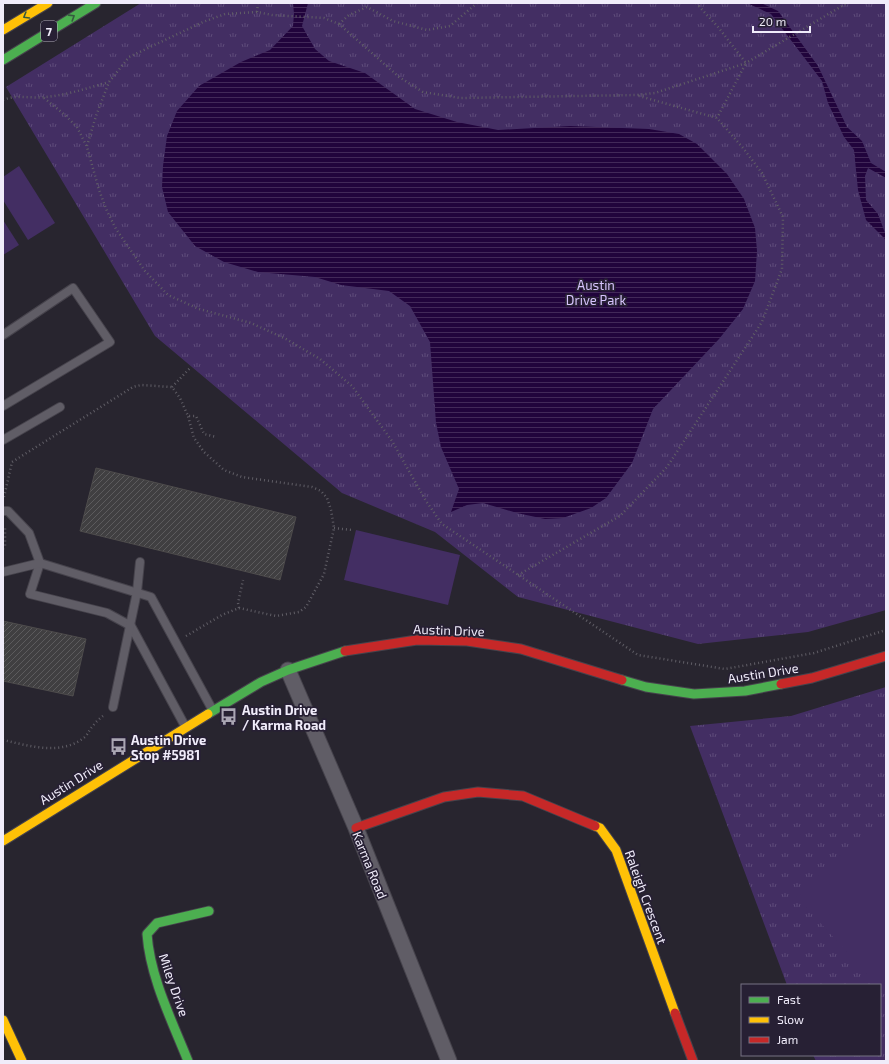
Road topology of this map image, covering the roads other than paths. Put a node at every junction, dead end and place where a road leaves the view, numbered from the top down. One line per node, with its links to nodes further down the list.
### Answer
1 (48, 3): 3 (street, 7, one-way to 3)
2 (96, 3): 4 (street, 7, one-way to 2)
3 (3, 30)
4 (3, 60)
5 (3, 335): 6 (lane)
6 (3, 406)
7 (60, 406): 8 (lane)
8 (3, 440)
9 (3, 511): 11 (lane)
10 (140, 562): 13 (lane)
11 (40, 564): 12 (lane); 13 (lane); 14 (lane)
12 (3, 572)
13 (137, 592): 14 (lane); 18 (lane)
14 (131, 626): 17 (lane); 19 (lane)
15 (886, 656): 16 (street, Austin Drive)
16 (288, 670): 18 (street, Austin Drive); 20 (street, Karma Road)
17 (113, 708)
18 (213, 710): 19 (street, Austin Drive)
19 (185, 727): 21 (street, Austin Drive)
20 (356, 828): 26 (street, Karma Road); 27 (street, Raleigh Crescent)
21 (3, 840)
22 (209, 911): 25 (street, Miley Drive)
23 (3, 1020): 24 (street)
24 (22, 1061)
25 (188, 1061)
26 (449, 1061)
27 (693, 1061)

